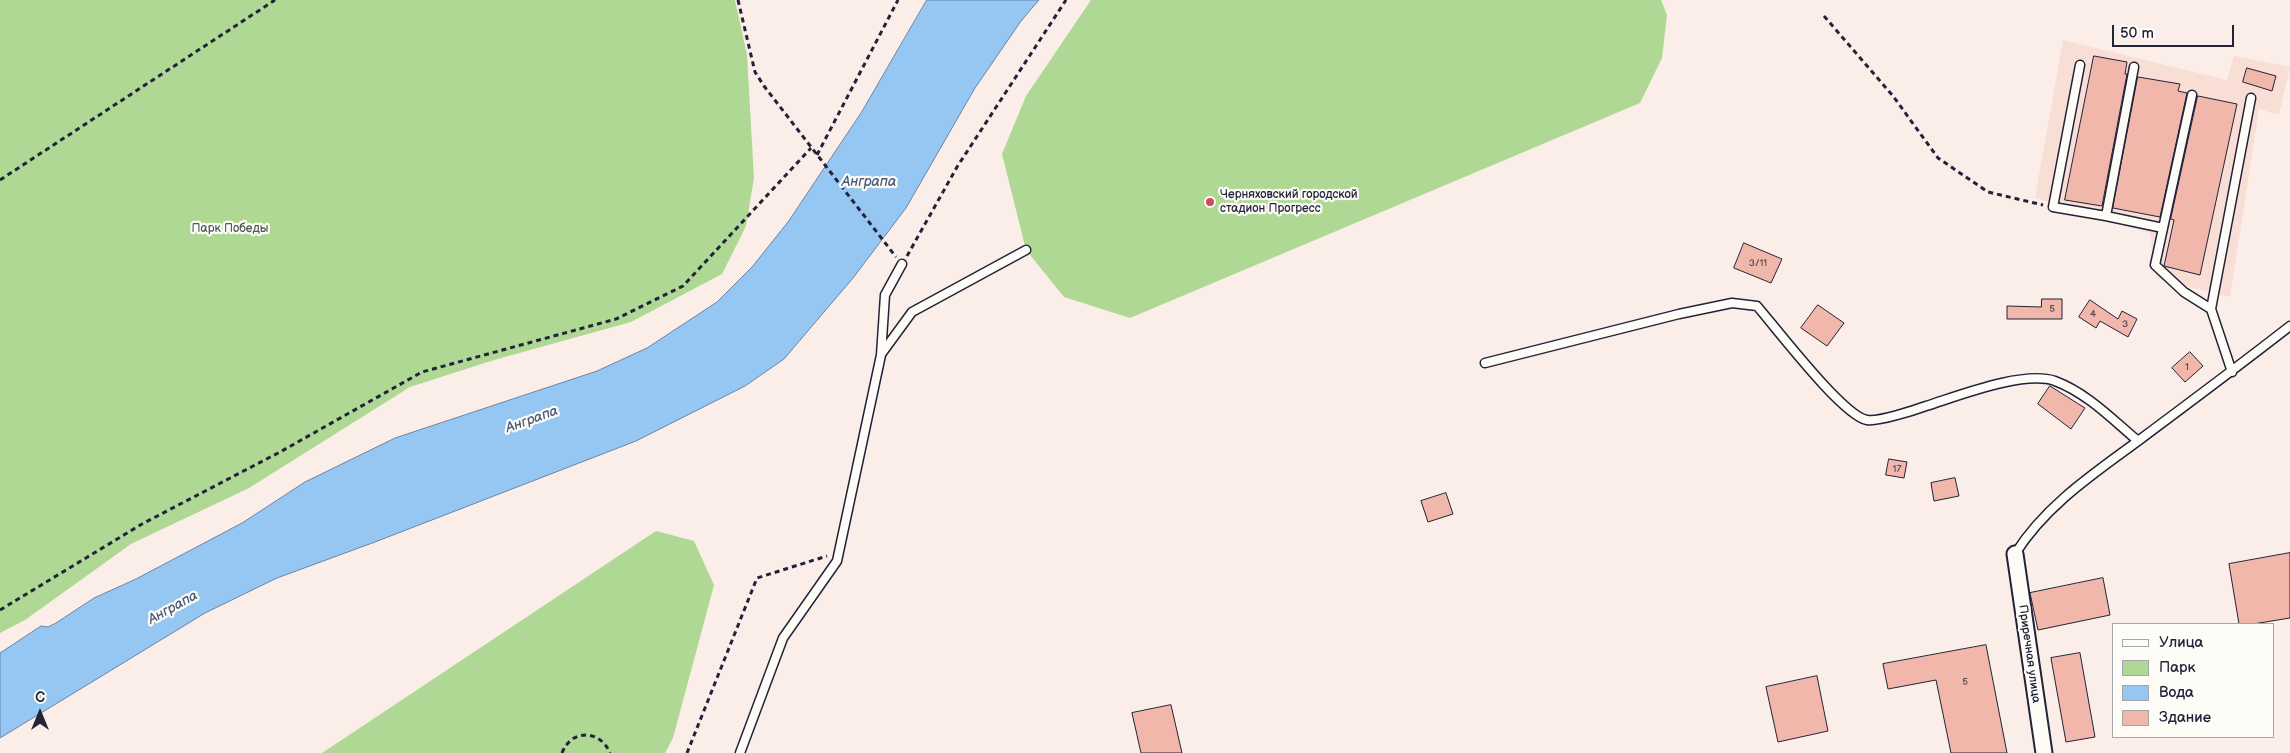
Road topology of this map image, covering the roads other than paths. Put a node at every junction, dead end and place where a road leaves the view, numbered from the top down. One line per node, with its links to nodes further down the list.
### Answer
1 (2080, 65): 5 (lane)
2 (2134, 67): 5 (lane)
3 (2192, 95): 6 (lane)
4 (2251, 98): 9 (lane)
5 (2106, 216): 6 (lane)
6 (2163, 228): 9 (lane)
7 (1026, 250): 11 (lane)
8 (902, 264): 11 (lane)
9 (2211, 310): 13 (lane)
10 (2290, 326): 13 (lane)
11 (881, 355): 16 (lane)
12 (1485, 363): 14 (lane)
13 (2232, 372): 14 (lane)
14 (2138, 441): 15 (lane)
15 (2015, 554): 17 (street, Приречная улица)
16 (740, 753)
17 (2044, 753)

